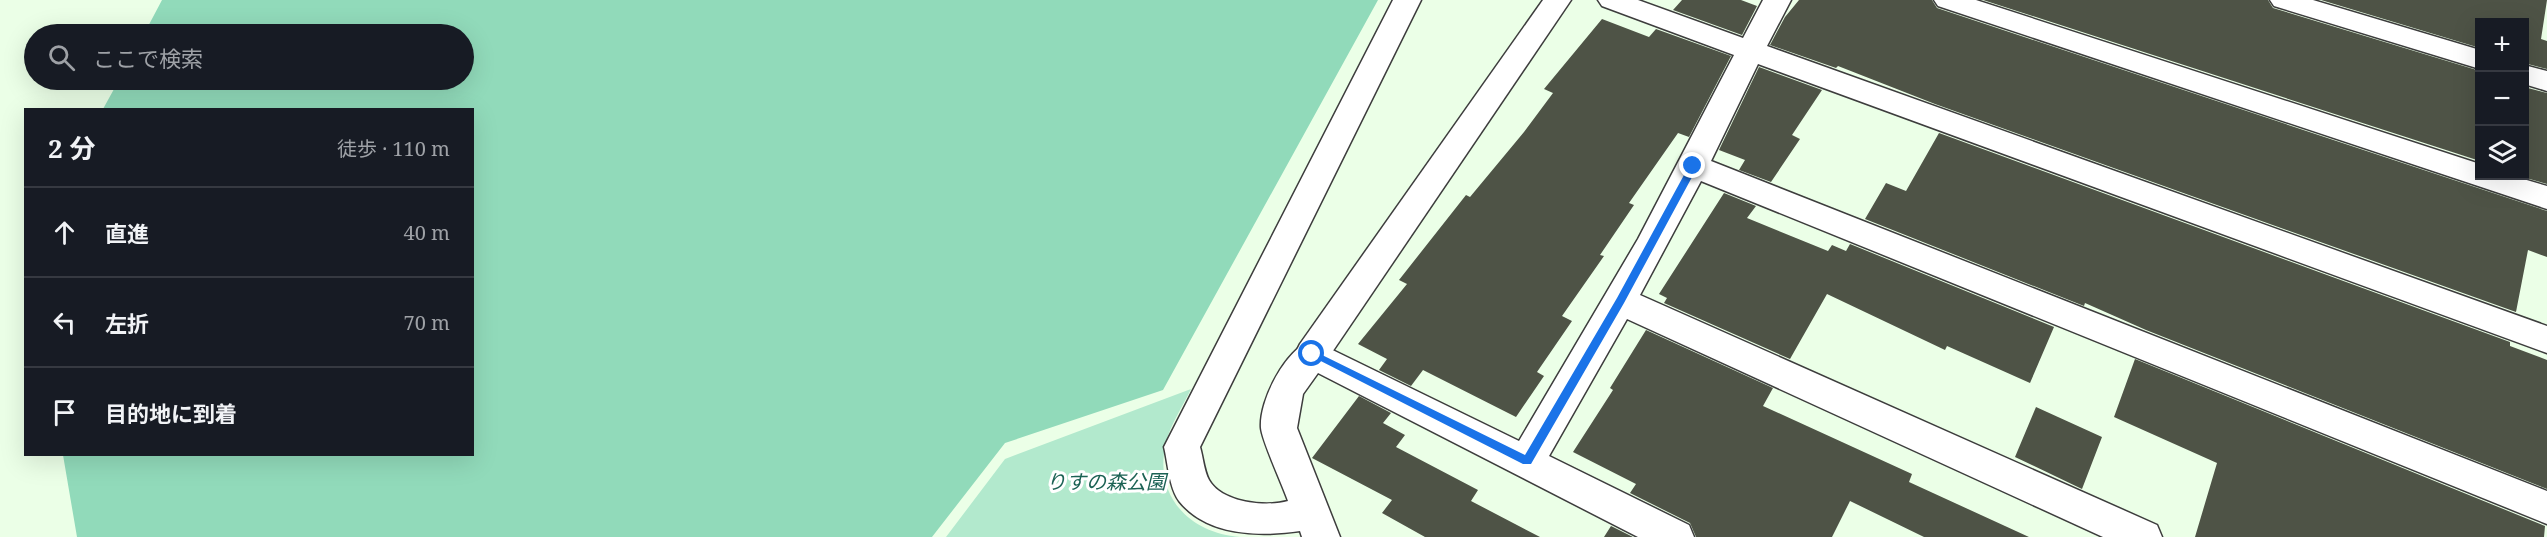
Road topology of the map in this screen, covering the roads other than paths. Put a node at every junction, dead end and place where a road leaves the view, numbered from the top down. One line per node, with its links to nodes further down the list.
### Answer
1 (1407, 0): 18 (street)
2 (1557, 0): 15 (street)
3 (1611, 0): 7 (street)
4 (1777, 0): 7 (street)
5 (1948, 0): 12 (street)
6 (2284, 0): 8 (street)
7 (1749, 51): 11 (street); 14 (street)
8 (2475, 58)
9 (2529, 76): 10 (street)
10 (2547, 81)
11 (1693, 166): 13 (street); 17 (street)
12 (2547, 198)
13 (1620, 301): 16 (street); 20 (street)
14 (2547, 340)
15 (1312, 354): 16 (street); 18 (street)
16 (1527, 461): 19 (street)
17 (2547, 508)
18 (1316, 525)
19 (1675, 537)
20 (2143, 537)

